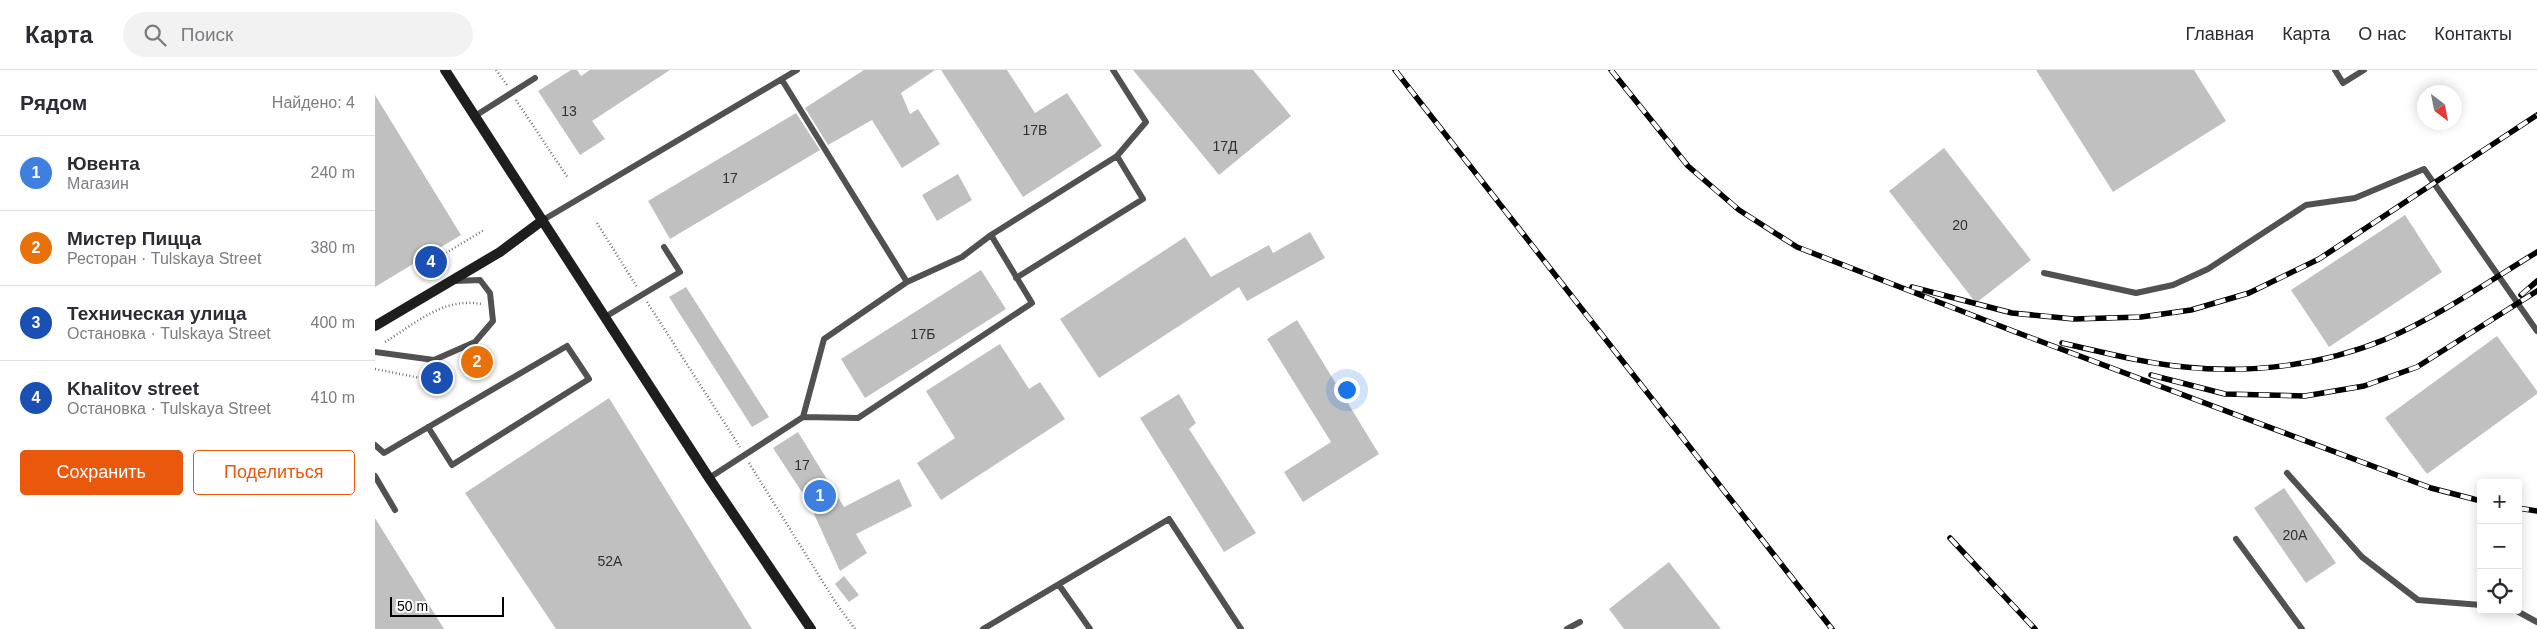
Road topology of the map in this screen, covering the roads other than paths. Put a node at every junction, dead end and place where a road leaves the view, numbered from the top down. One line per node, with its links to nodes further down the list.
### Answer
1 (445, 70): 8 (main road)
2 (797, 70): 7 (lane)
3 (1113, 70): 9 (lane)
4 (2335, 70): 5 (lane)
5 (2364, 70)
6 (535, 78): 8 (lane)
7 (782, 80): 10 (lane); 16 (lane)
8 (475, 116): 10 (main road)
9 (1117, 156): 11 (lane); 14 (lane)
10 (543, 220): 15 (main road); 17 (main road)
11 (991, 235): 14 (lane); 16 (lane)
12 (664, 247): 17 (lane)
13 (2044, 273): 19 (lane)
14 (1016, 278): 21 (lane)
15 (453, 281): 18 (main road); 20 (lane)
16 (907, 282): 21 (lane)
17 (605, 317): 26 (main road)
18 (375, 326)
19 (2537, 331)
20 (375, 352)
21 (803, 417): 26 (lane)
22 (428, 426): 22 (lane); 23 (lane)
23 (375, 445)
24 (2287, 473): 30 (lane)
25 (375, 476): 27 (lane)
26 (709, 478): 34 (main road)
27 (395, 510)
28 (2236, 539): 39 (lane)
29 (1059, 585): 35 (lane); 36 (lane); 37 (lane)
30 (2477, 605)
31 (2522, 614): 33 (lane)
32 (1580, 622): 38 (lane)
33 (2537, 622)
34 (811, 629)
35 (983, 629)
36 (1090, 629)
37 (1241, 629)
38 (1567, 629)
39 (2302, 629)

